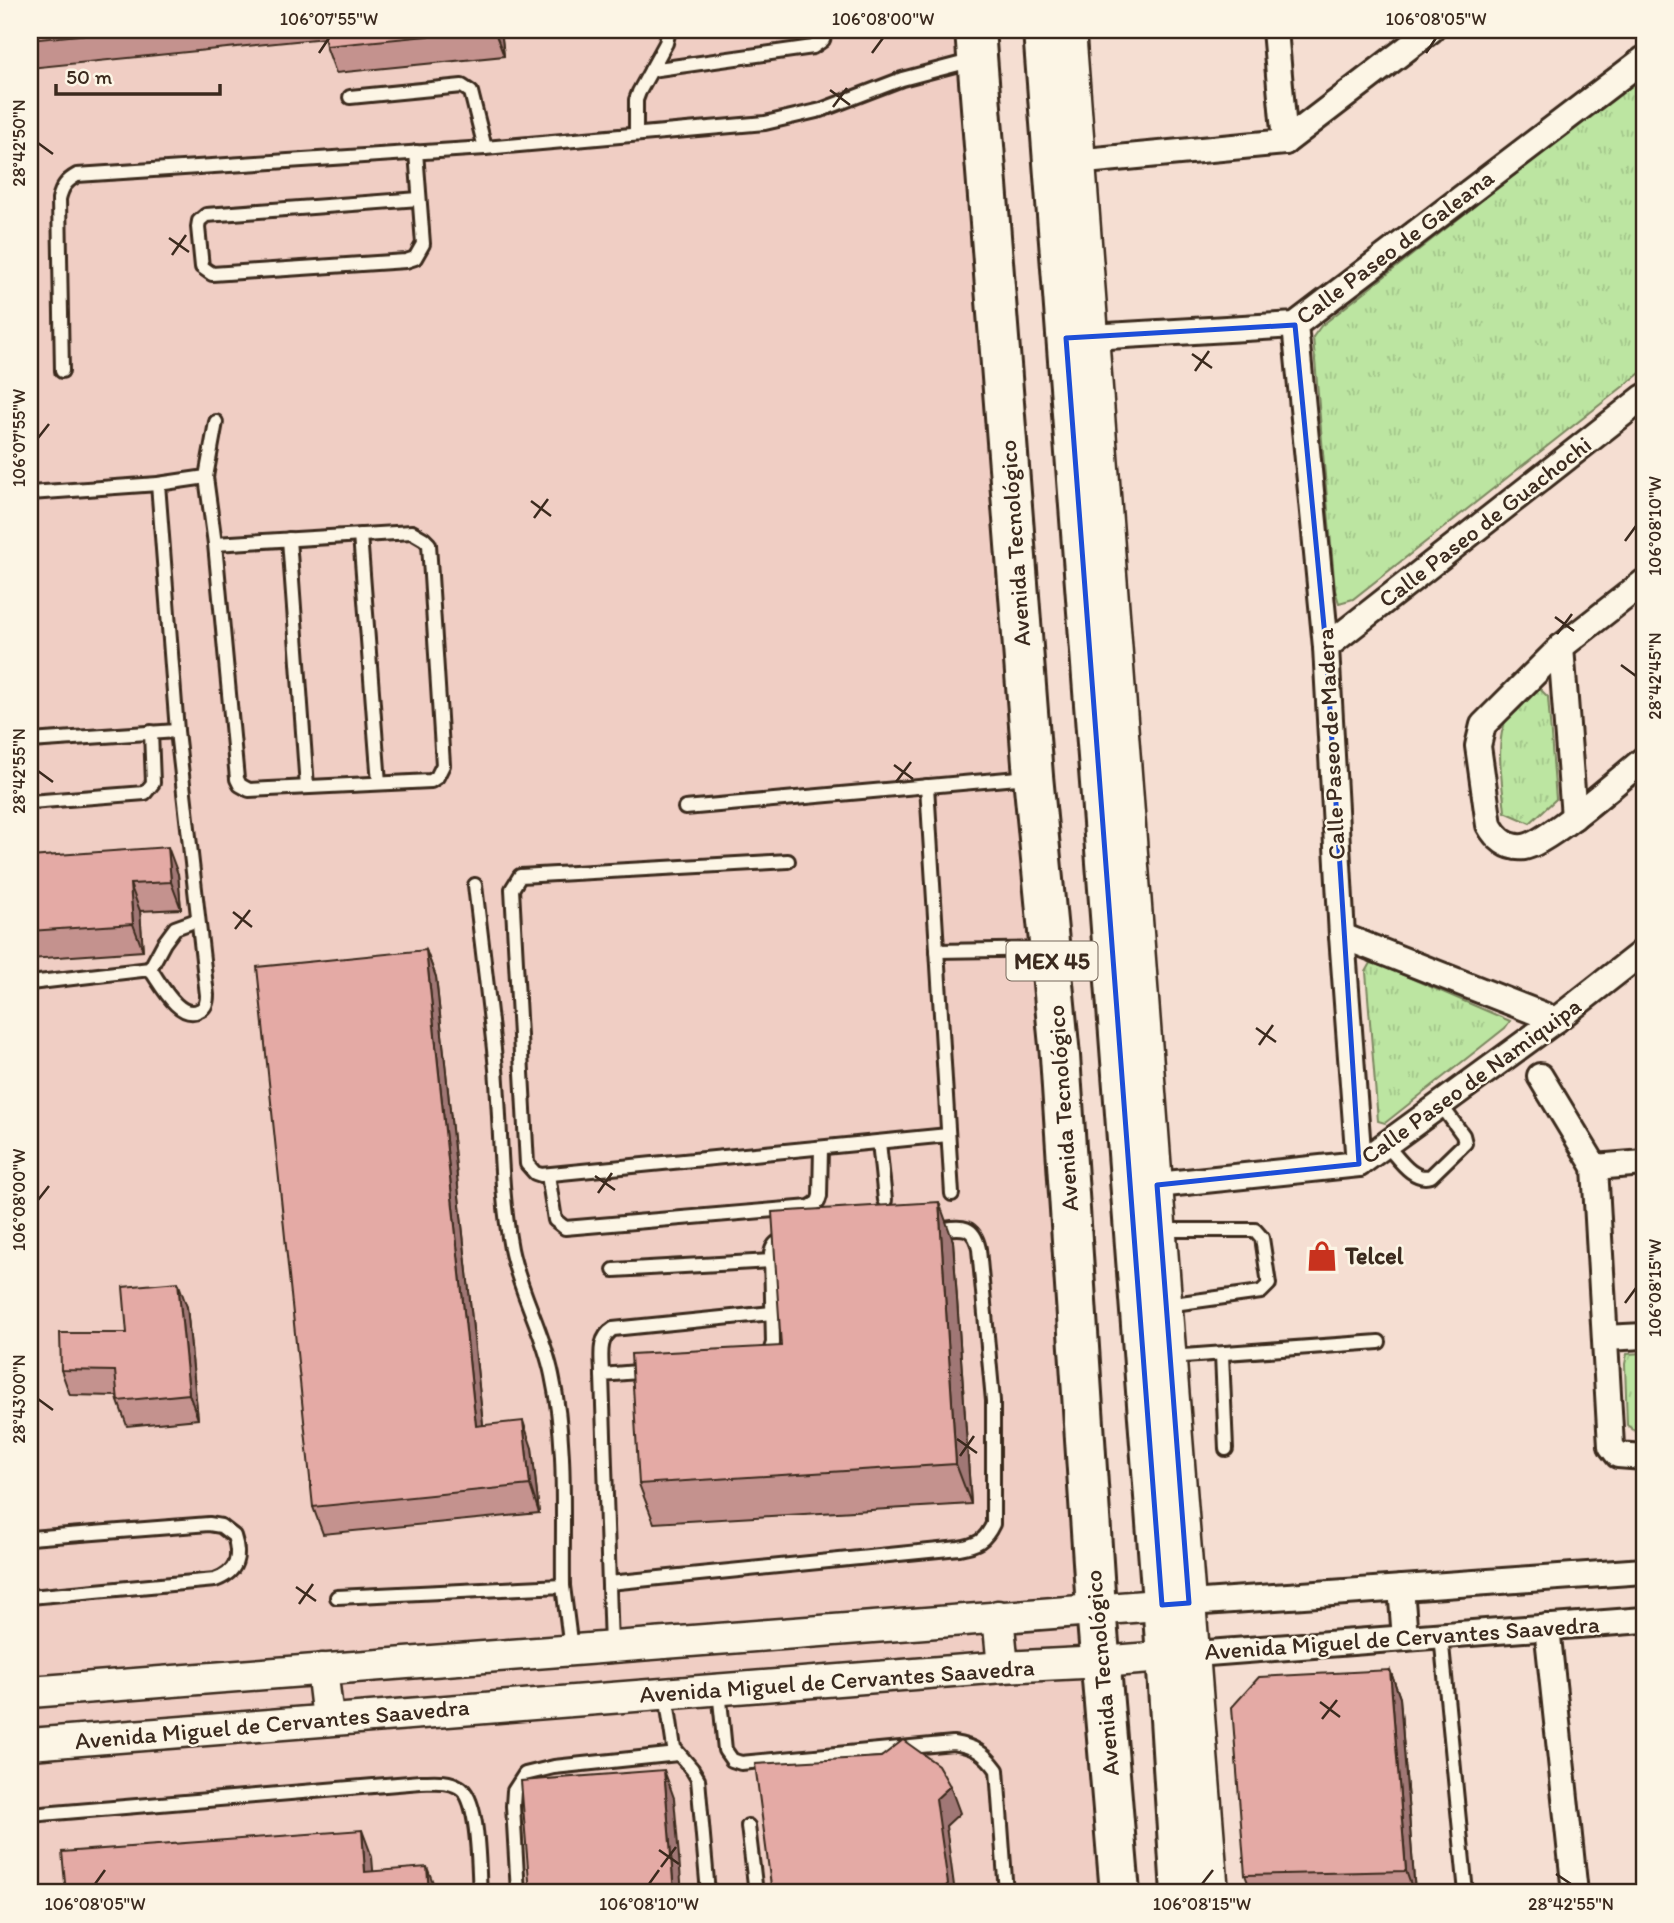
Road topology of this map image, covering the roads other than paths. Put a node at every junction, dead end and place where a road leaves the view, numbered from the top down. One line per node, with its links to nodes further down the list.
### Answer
1 (669, 30): 9 (lane)
2 (826, 30): 9 (lane)
3 (1043, 30): 15 (main road, MEX 45)
4 (1070, 30): 15 (street)
5 (1275, 30): 12 (street)
6 (1432, 30): 12 (street)
7 (976, 44): 11 (lane); 35 (main road, Avenida Tecnológico / MEX 45)
8 (1644, 60): 17 (street, Calle Paseo de Galeana)
9 (650, 70): 11 (lane)
10 (350, 97): 13 (lane)
11 (636, 134): 13 (lane)
12 (1285, 142): 15 (street)
13 (485, 148): 14 (lane)
14 (416, 152): 16 (lane); 19 (lane)
15 (1066, 163): 18 (main road, MEX 45)
16 (419, 199): 16 (lane)
17 (1295, 325): 18 (street, Calle Paseo de Galeana); 29 (street, Calle Paseo de Madera)
18 (1080, 337): 62 (street); 89 (main road, MEX 45)
19 (62, 371)
20 (1644, 397): 29 (street, Calle Paseo de Guachochi)
21 (216, 422): 22 (lane)
22 (206, 477): 23 (lane); 27 (lane)
23 (158, 484): 24 (lane); 31 (lane)
24 (30, 493)
25 (360, 535): 26 (lane); 36 (lane); 36 (lane)
26 (289, 539): 27 (lane); 38 (lane)
27 (215, 544): 38 (lane)
28 (1644, 582): 30 (street)
29 (1326, 647): 45 (street, Calle Paseo de Madera)
30 (1561, 647): 41 (street); 41 (street)
31 (177, 731): 32 (lane); 44 (lane)
32 (151, 732): 33 (lane); 39 (lane)
33 (30, 741)
34 (1644, 760): 41 (street)
35 (1033, 776): 37 (lane); 46 (main road, Avenida Tecnológico / MEX 45)
36 (379, 783): 38 (lane)
37 (927, 786): 40 (lane); 47 (lane)
38 (307, 787)
39 (30, 802)
40 (685, 808)
41 (1574, 817)
42 (788, 861): 61 (lane)
43 (475, 885): 85 (lane)
44 (197, 920): 49 (lane); 49 (lane)
45 (1342, 936): 51 (street); 59 (street, Calle Paseo de Madera)
46 (1051, 949): 47 (lane); 90 (main road, Avenida Tecnológico / MEX 45)
47 (937, 951): 54 (lane)
48 (1644, 951): 51 (street, Calle Paseo de Namiquipa)
49 (150, 969): 50 (lane)
50 (30, 983)
51 (1556, 1020): 53 (street, Calle Paseo de Namiquipa)
52 (1540, 1076): 60 (street)
53 (1441, 1105): 56 (street, Calle Paseo de Namiquipa); 56 (lane)
54 (948, 1135): 55 (lane); 63 (lane)
55 (879, 1142): 57 (lane); 64 (lane)
56 (1386, 1145): 59 (street, Calle Paseo de Namiquipa)
57 (821, 1148): 61 (lane); 61 (lane)
58 (1644, 1163): 60 (street)
59 (1359, 1164): 62 (street, Calle Paseo de Namiquipa)
60 (1595, 1167): 73 (street)
61 (548, 1175)
62 (1157, 1185): 65 (street)
63 (952, 1194)
64 (885, 1200)
65 (1160, 1230): 70 (street); 70 (lane)
66 (922, 1231): 84 (lane)
67 (799, 1238): 68 (lane)
68 (771, 1261): 69 (lane); 71 (lane)
69 (614, 1270)
70 (1166, 1305): 76 (street)
71 (772, 1313): 77 (lane); 79 (lane)
72 (1644, 1336): 73 (street)
73 (1605, 1338): 81 (street)
74 (1379, 1342): 75 (lane)
75 (1222, 1354): 76 (lane); 80 (lane)
76 (1170, 1357): 89 (street)
77 (745, 1362)
78 (667, 1369): 79 (lane)
79 (602, 1375): 84 (lane)
80 (1226, 1449)
81 (1644, 1457)
82 (30, 1538): 87 (lane)
83 (1644, 1571): 86 (street, Avenida Miguel de Cervantes Saavedra)
84 (608, 1583): 96 (lane)
85 (563, 1586): 88 (lane); 97 (lane)
86 (1401, 1588): 89 (street, Avenida Miguel de Cervantes Saavedra); 95 (street)
87 (30, 1597)
88 (337, 1597)
89 (1175, 1604): 90 (street, Avenida Miguel de Cervantes Saavedra); 98 (main road, MEX 45)
90 (1096, 1608): 91 (street, Avenida Miguel de Cervantes Saavedra); 99 (main road, Avenida Tecnológico / MEX 45)
91 (998, 1616): 96 (street, Avenida Miguel de Cervantes Saavedra); 100 (street)
92 (1644, 1620): 93 (street, Avenida Miguel de Cervantes Saavedra)
93 (1547, 1627): 94 (street, Avenida Miguel de Cervantes Saavedra); 119 (street)
94 (1441, 1635): 95 (street, Avenida Miguel de Cervantes Saavedra); 118 (lane)
95 (1405, 1638): 98 (street, Avenida Miguel de Cervantes Saavedra)
96 (611, 1647): 97 (street, Avenida Miguel de Cervantes Saavedra)
97 (571, 1650): 101 (street, Avenida Miguel de Cervantes Saavedra)
98 (1180, 1655): 99 (street, Avenida Miguel de Cervantes Saavedra); 116 (main road, MEX 45); 117 (street)
99 (1101, 1662): 100 (street, Avenida Miguel de Cervantes Saavedra); 115 (main road, Avenida Tecnológico / MEX 45)
100 (1003, 1667): 103 (street, Avenida Miguel de Cervantes Saavedra)
101 (322, 1670): 102 (street, Avenida Miguel de Cervantes Saavedra); 105 (street)
102 (36, 1687)
103 (719, 1690): 104 (street, Avenida Miguel de Cervantes Saavedra); 114 (lane)
104 (666, 1693): 105 (street, Avenida Miguel de Cervantes Saavedra); 107 (lane)
105 (328, 1719): 106 (street, Avenida Miguel de Cervantes Saavedra)
106 (30, 1744)
107 (678, 1754): 111 (lane); 112 (lane)
108 (30, 1815): 110 (lane)
109 (748, 1826): 113 (lane)
110 (480, 1893)
111 (518, 1893)
112 (708, 1893)
113 (757, 1893)
114 (1006, 1893)
115 (1120, 1893)
116 (1181, 1893)
117 (1213, 1893)
118 (1466, 1893)
119 (1575, 1893)

